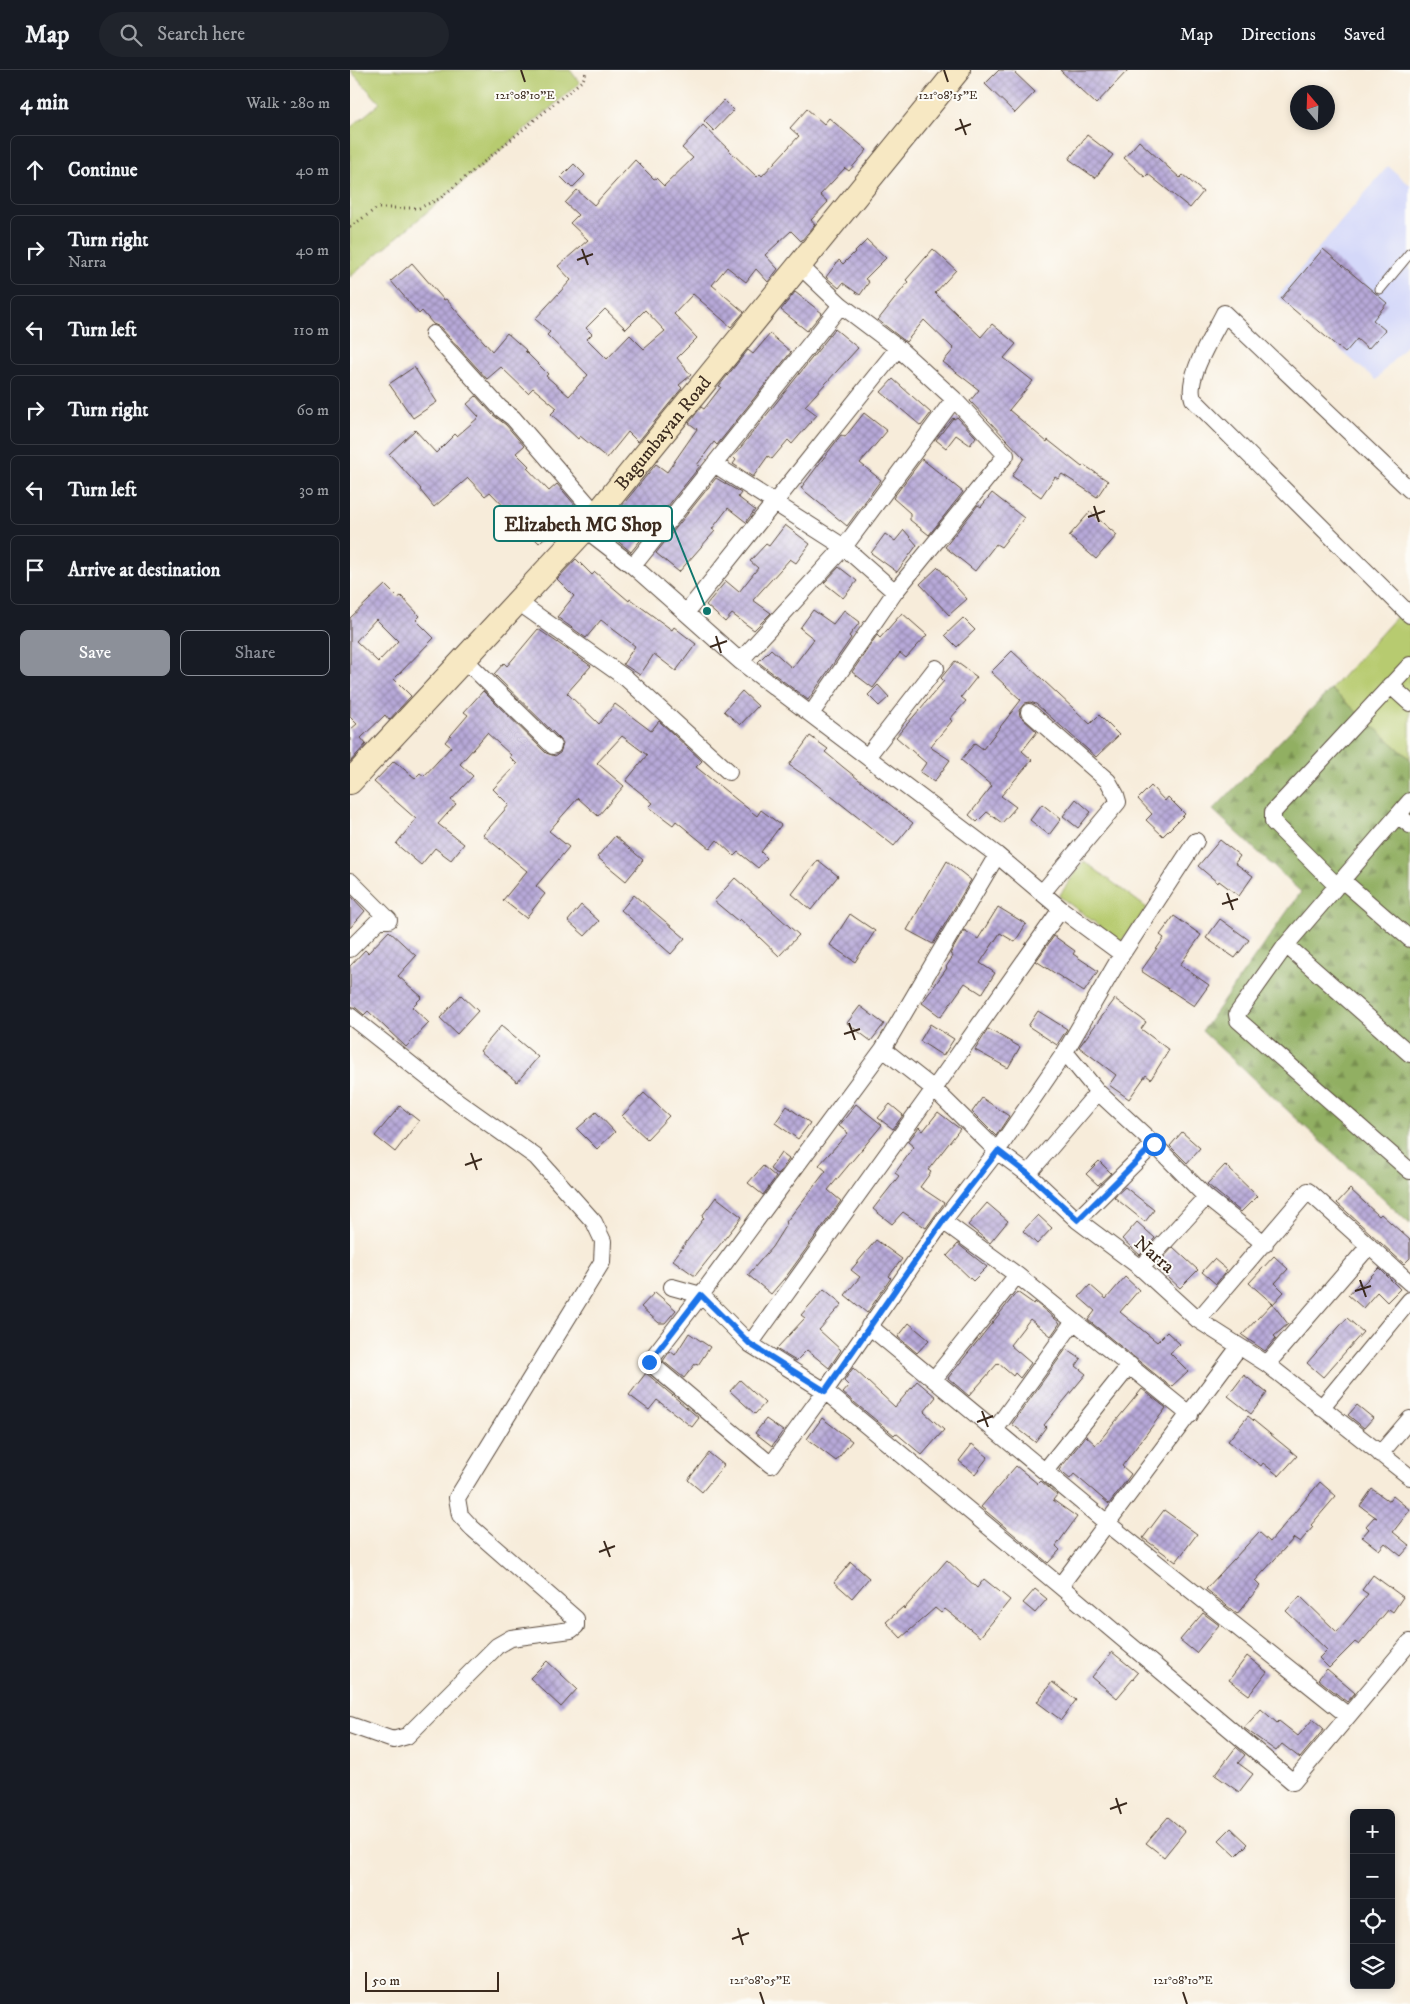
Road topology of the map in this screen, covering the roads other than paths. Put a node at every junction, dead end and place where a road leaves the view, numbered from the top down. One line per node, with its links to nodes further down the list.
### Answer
1 (958, 70): 3 (street, Bagumbayan Road)
2 (1410, 253): 4 (lane)
3 (799, 266): 5 (street); 12 (street, Bagumbayan Road)
4 (1380, 288)
5 (841, 304): 7 (street); 9 (street)
6 (433, 334): 12 (street)
7 (898, 348): 8 (street); 11 (street)
8 (954, 400): 13 (street); 15 (street)
9 (714, 464): 11 (street); 14 (street)
10 (1410, 490): 18 (street)
11 (774, 504): 13 (street); 17 (street)
12 (591, 522): 14 (street); 16 (street, Bagumbayan Road)
13 (844, 547): 15 (street); 20 (street)
14 (633, 566): 17 (street)
15 (895, 592): 26 (street)
16 (518, 602): 19 (street, Bagumbayan Road); 29 (street)
17 (686, 613): 20 (street)
18 (1410, 615)
19 (464, 659): 27 (street); 30 (street, Bagumbayan Road)
20 (740, 661): 26 (street)
21 (1410, 665): 23 (street)
22 (936, 668): 28 (street)
23 (1390, 685): 24 (street); 36 (street)
24 (1410, 703)
25 (1029, 712): 37 (street)
26 (811, 714): 28 (street)
27 (553, 746)
28 (867, 757): 34 (street)
29 (729, 772)
30 (350, 782)
31 (1410, 801): 32 (street)
32 (1404, 820): 36 (street)
33 (1196, 841): 42 (street)
34 (997, 855): 37 (street); 44 (street)
35 (350, 881): 41 (street)
36 (1339, 883): 39 (street); 40 (street)
37 (1042, 893): 38 (street)
38 (1061, 908): 42 (street); 47 (street)
39 (1410, 939)
40 (1286, 945): 46 (street); 51 (street)
41 (350, 949)
42 (1122, 954): 45 (street)
43 (350, 1016): 84 (street)
44 (883, 1049): 47 (street, Narra); 62 (street)
45 (1065, 1052): 48 (street); 50 (street)
46 (1410, 1054)
47 (934, 1089): 50 (street, Narra); 67 (street)
48 (1098, 1092): 49 (street); 52 (street)
49 (1154, 1144): 53 (street); 54 (street)
50 (998, 1151): 52 (street, Narra); 55 (street)
51 (1410, 1171)
52 (1028, 1174): 54 (street, Narra)
53 (1206, 1197): 56 (street); 58 (street)
54 (1078, 1220): 58 (street, Narra)
55 (943, 1221): 59 (street); 66 (street)
56 (1265, 1244): 57 (street); 64 (street)
57 (1369, 1246): 60 (street); 69 (street)
58 (1141, 1268): 64 (street, Narra)
59 (1016, 1275): 65 (street); 71 (street)
60 (1410, 1283)
61 (672, 1287): 62 (street)
62 (701, 1295): 67 (street); 72 (street)
63 (1410, 1300): 73 (street)
64 (1198, 1320): 68 (street, Narra)
65 (1074, 1321): 70 (street); 76 (street)
66 (869, 1326): 71 (street); 72 (street)
67 (750, 1344): 72 (street)
68 (1239, 1347): 69 (street, Narra); 74 (street)
69 (1267, 1364): 73 (street, Narra)
70 (1130, 1365): 74 (street); 78 (street)
71 (934, 1379): 76 (street)
72 (825, 1391): 81 (street)
73 (1321, 1408): 77 (street, Narra)
74 (1190, 1415): 80 (street)
75 (1410, 1419): 77 (street)
76 (995, 1430): 78 (street)
77 (1380, 1454): 79 (street, Narra)
78 (1045, 1471): 80 (street)
79 (1410, 1477)
80 (1107, 1523): 81 (street); 83 (street)
81 (1060, 1586): 83 (street)
82 (1410, 1642): 83 (street)
83 (1347, 1715)
84 (350, 1725)

